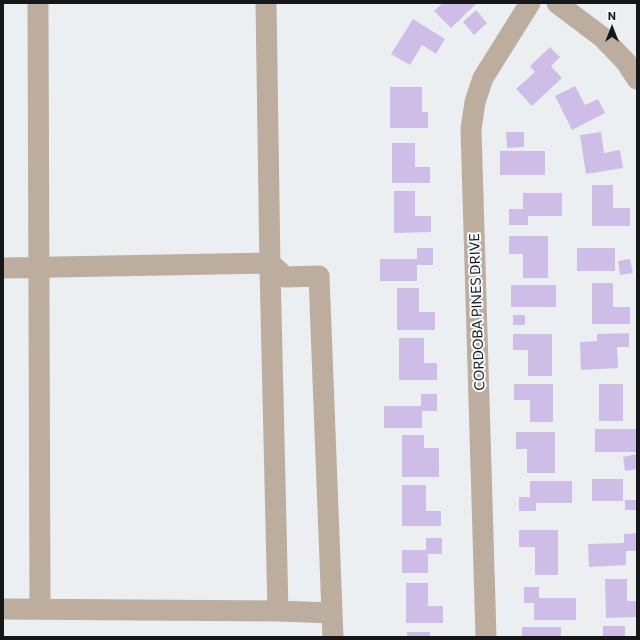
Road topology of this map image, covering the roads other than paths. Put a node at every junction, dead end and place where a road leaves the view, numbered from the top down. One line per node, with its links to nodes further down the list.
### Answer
1 (38, 3): 8 (street)
2 (266, 3): 6 (street)
3 (530, 3): 14 (street, CORDOBA PINES DRIVE)
4 (557, 3): 5 (street)
5 (637, 79)
6 (270, 263): 8 (street); 11 (street); 12 (street)
7 (3, 268): 8 (street)
8 (39, 268): 10 (street)
9 (3, 609): 10 (street)
10 (40, 609): 11 (street)
11 (278, 611): 12 (street)
12 (332, 613): 13 (street)
13 (334, 637)
14 (486, 637)

